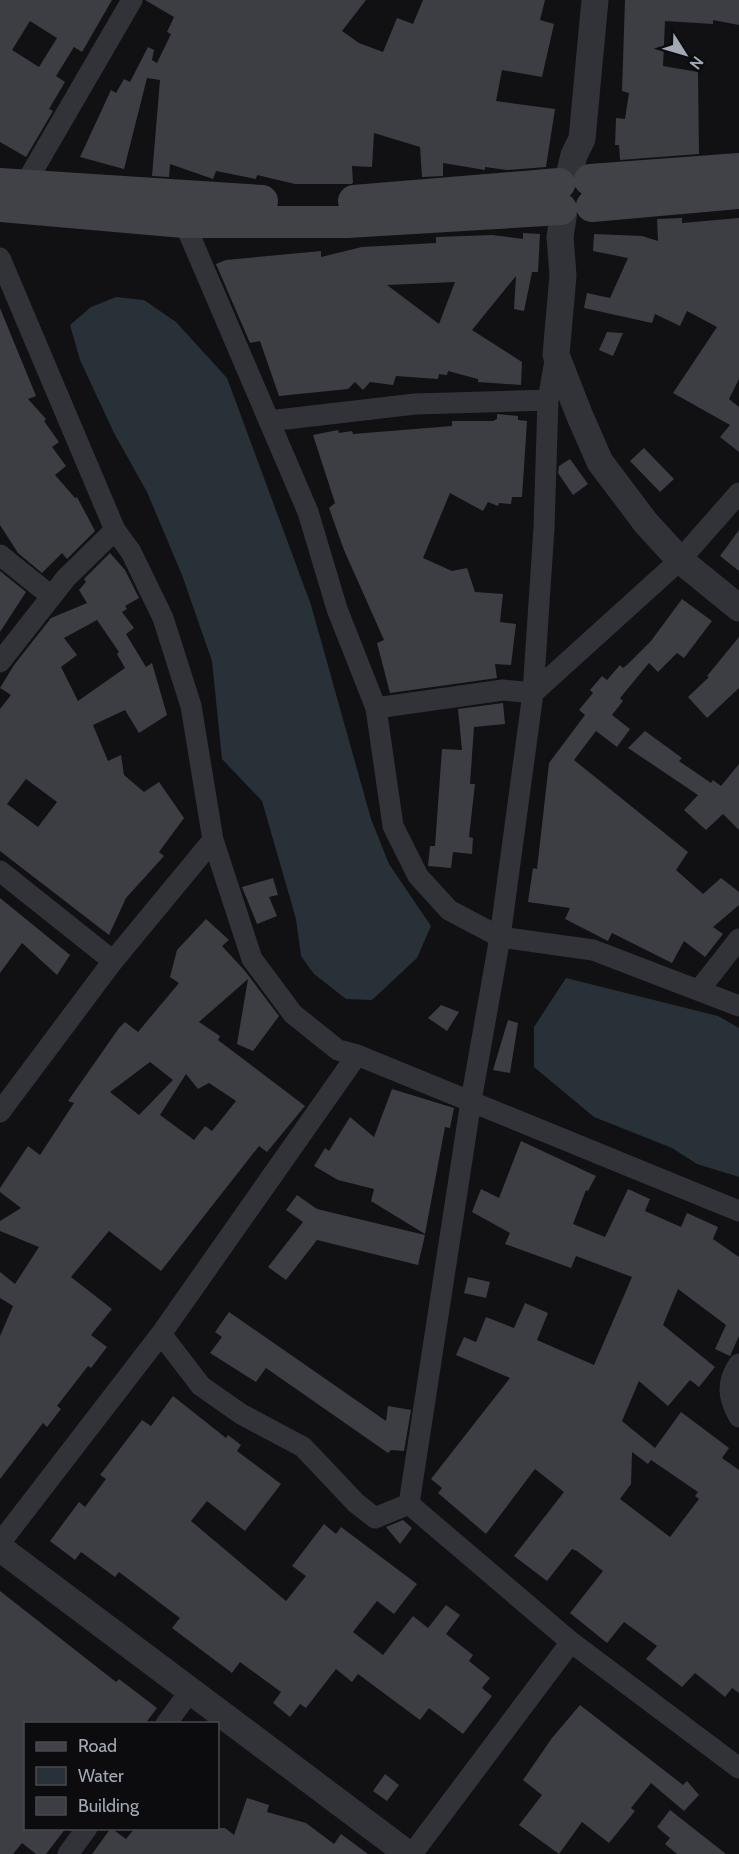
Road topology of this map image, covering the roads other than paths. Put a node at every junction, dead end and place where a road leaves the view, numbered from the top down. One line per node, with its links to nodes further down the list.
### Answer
1 (132, 0): 4 (street)
2 (595, 0): 6 (street)
3 (739, 169): 6 (main road)
4 (12, 185): 6 (main road)
5 (739, 193): 6 (main road)
6 (575, 195): 8 (main road); 10 (street)
7 (0, 206): 8 (main road)
8 (184, 222): 12 (street)
9 (0, 258): 14 (street)
10 (556, 355): 11 (street); 16 (street)
11 (548, 400): 12 (street); 20 (street)
12 (269, 421): 21 (street)
13 (739, 493): 16 (street)
14 (116, 530): 17 (street); 22 (street)
15 (0, 555): 17 (street)
16 (680, 560): 18 (street); 20 (street)
17 (51, 596): 19 (street)
18 (739, 608)
19 (0, 662)
20 (533, 693): 21 (street); 24 (street)
21 (376, 708): 24 (street)
22 (213, 840): 26 (street); 29 (street)
23 (0, 871): 26 (street)
24 (500, 937): 27 (street); 30 (street)
25 (739, 939): 27 (street)
26 (113, 962): 31 (street)
27 (699, 990): 28 (street)
28 (739, 1006)
29 (357, 1055): 30 (street); 33 (street)
30 (471, 1101): 32 (street); 36 (street)
31 (0, 1112)
32 (739, 1211)
33 (161, 1334): 36 (street); 37 (street)
34 (739, 1364): 35 (street)
35 (739, 1417)
36 (409, 1504): 39 (street)
37 (0, 1543)
38 (0, 1548): 40 (street)
39 (571, 1642): 42 (street); 45 (street)
40 (190, 1691): 41 (street); 45 (street)
41 (167, 1722)
42 (739, 1768)
43 (86, 1830): 44 (street)
44 (68, 1854)
45 (410, 1854)

